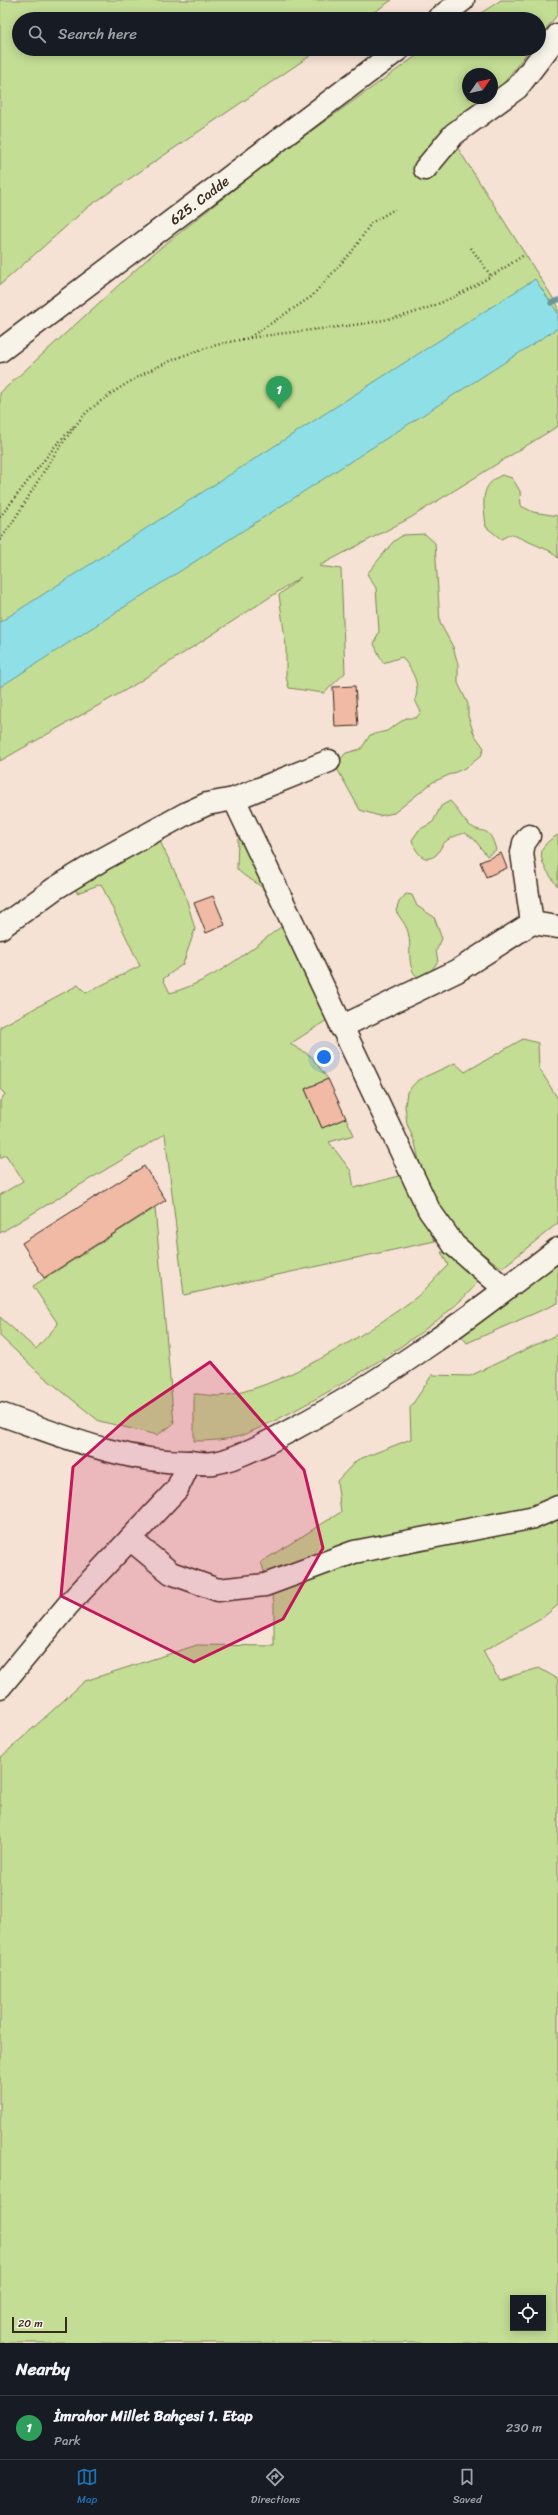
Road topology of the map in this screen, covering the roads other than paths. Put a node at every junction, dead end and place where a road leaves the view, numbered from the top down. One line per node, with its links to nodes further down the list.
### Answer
1 (463, 0): 2 (street)
2 (447, 12)
3 (558, 35): 4 (street)
4 (546, 51)
5 (390, 56): 8 (street, 625. Cadde)
6 (542, 56): 7 (street)
7 (426, 170)
8 (0, 351)
9 (329, 761): 10 (street)
10 (234, 799): 13 (street); 15 (street)
11 (529, 836): 12 (street)
12 (532, 923): 14 (street); 15 (street)
13 (0, 928)
14 (558, 928)
15 (341, 1027): 17 (street)
16 (558, 1249): 17 (street)
17 (506, 1289): 19 (street)
18 (0, 1414): 19 (street)
19 (190, 1462): 21 (street)
20 (558, 1507): 21 (street)
21 (130, 1539): 22 (street)
22 (0, 1687)

